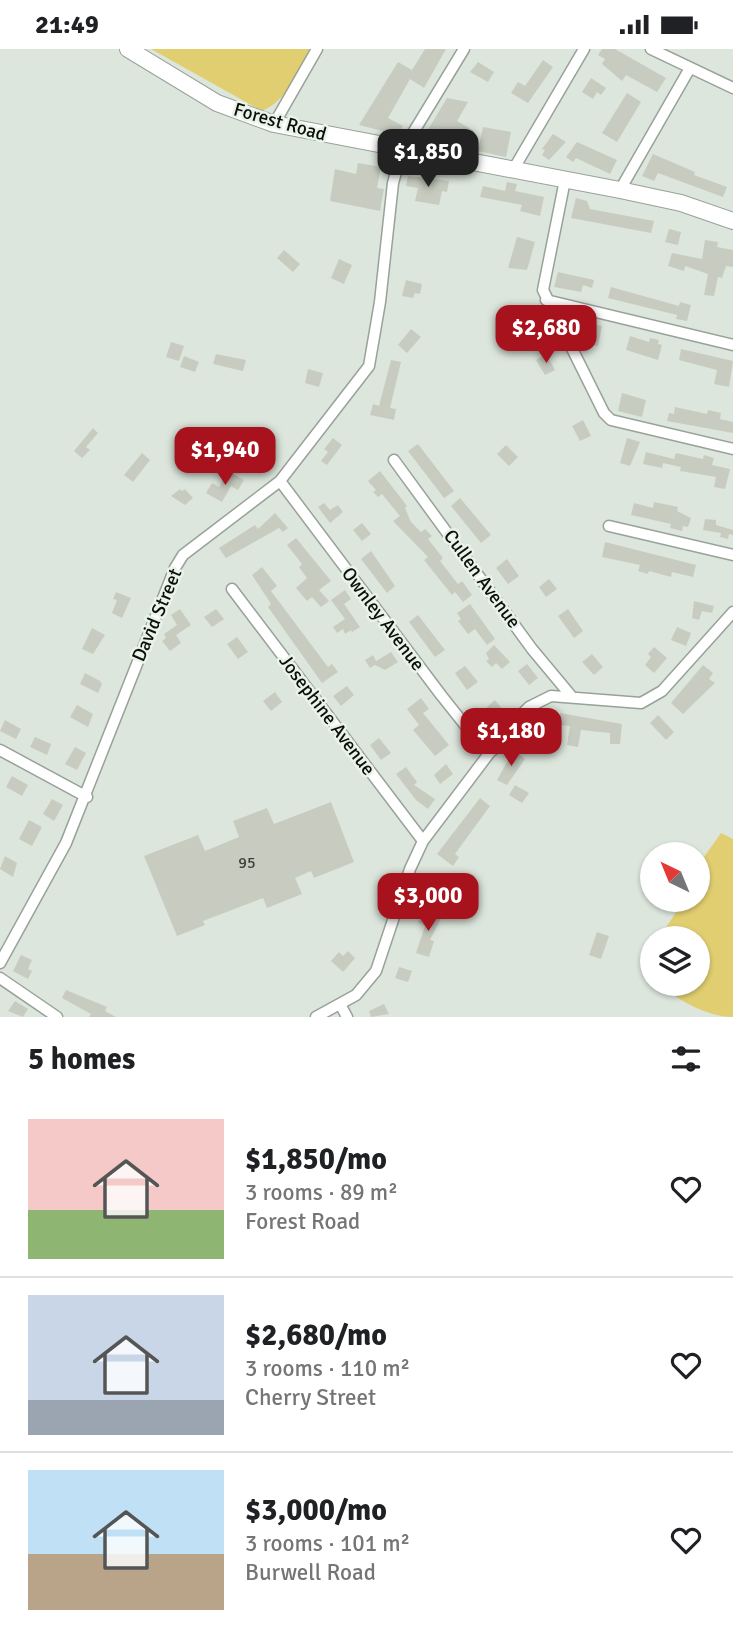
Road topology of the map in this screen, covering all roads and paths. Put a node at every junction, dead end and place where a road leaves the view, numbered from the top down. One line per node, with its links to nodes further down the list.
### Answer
1 (128, 49): 8 (main road, Forest Road)
2 (317, 49): 8 (street)
3 (464, 49): 9 (street, David Street)
4 (584, 49): 10 (street)
5 (651, 49): 6 (street)
6 (690, 68): 7 (street); 12 (street)
7 (733, 88)
8 (274, 124): 9 (main road, Forest Road)
9 (402, 151): 10 (main road, Forest Road); 18 (street, David Street)
10 (513, 170): 11 (main road, Forest Road)
11 (565, 180): 12 (main road, Forest Road); 14 (street)
12 (620, 190): 13 (main road, Forest Road)
13 (733, 221)
14 (546, 300): 15 (street); 16 (street)
15 (733, 345)
16 (733, 449)
17 (394, 460): 23 (street, Cullen Avenue)
18 (280, 481): 25 (street, Ownley Avenue); 26 (street, David Street)
19 (610, 526): 20 (street)
20 (733, 555)
21 (232, 589): 27 (street, Josephine Avenue)
22 (733, 612): 23 (street)
23 (572, 697): 25 (street)
24 (0, 750): 26 (street)
25 (493, 750): 27 (street)
26 (87, 797): 28 (street, David Street)
27 (423, 841): 30 (street)
28 (0, 963)
29 (0, 978): 31 (street)
30 (340, 1004): 32 (street); 33 (street)
31 (50, 1015)
32 (316, 1017)
33 (347, 1017)

